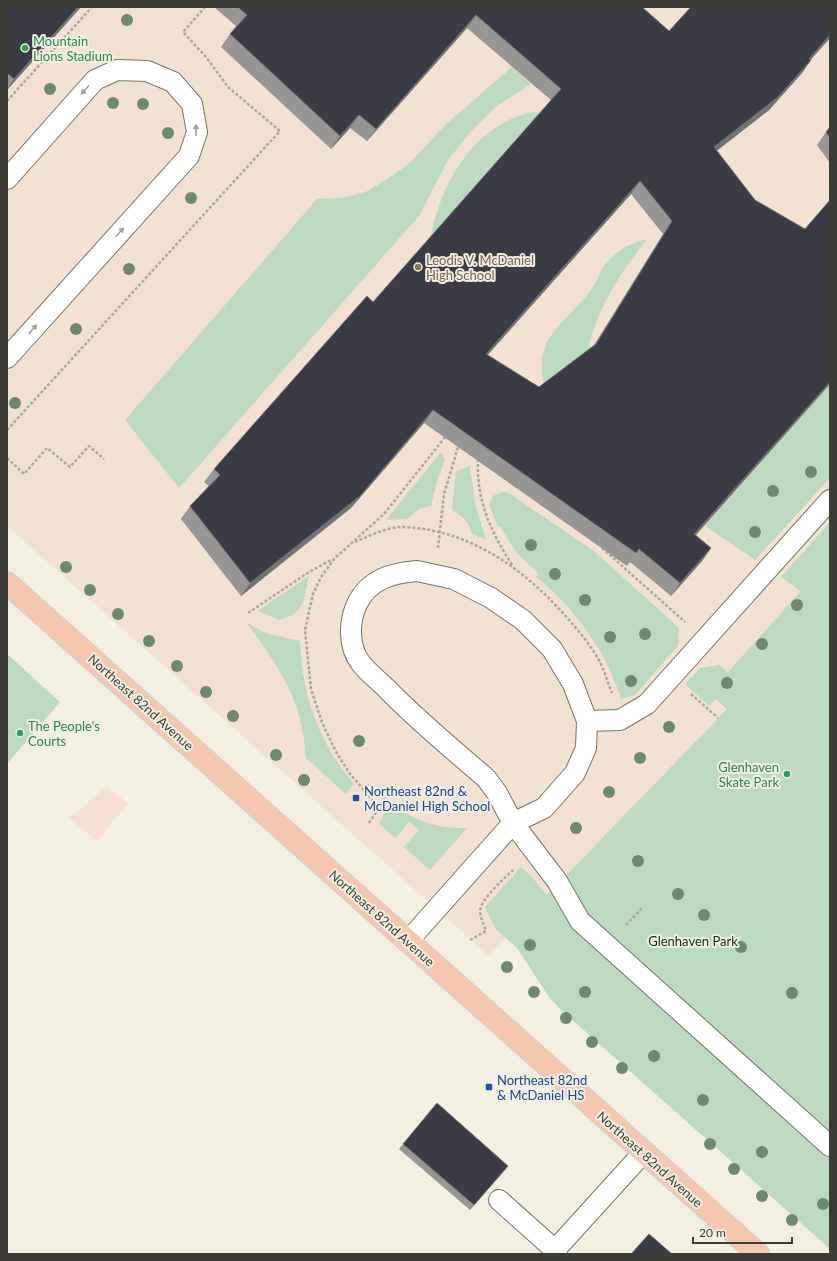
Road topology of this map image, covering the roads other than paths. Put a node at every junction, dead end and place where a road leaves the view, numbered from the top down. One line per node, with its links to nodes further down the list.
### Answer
1 (7, 179): 2 (lane, one-way to 1)
2 (7, 358)
3 (830, 500): 5 (lane)
4 (7, 583): 7 (main road, Northeast 82nd Avenue)
5 (588, 721): 6 (lane); 6 (lane)
6 (513, 823): 7 (lane); 8 (lane)
7 (408, 940): 9 (main road, Northeast 82nd Avenue)
8 (830, 1146)
9 (643, 1153): 11 (lane); 12 (main road, Northeast 82nd Avenue)
10 (499, 1200): 11 (lane)
11 (556, 1252)
12 (758, 1254)

